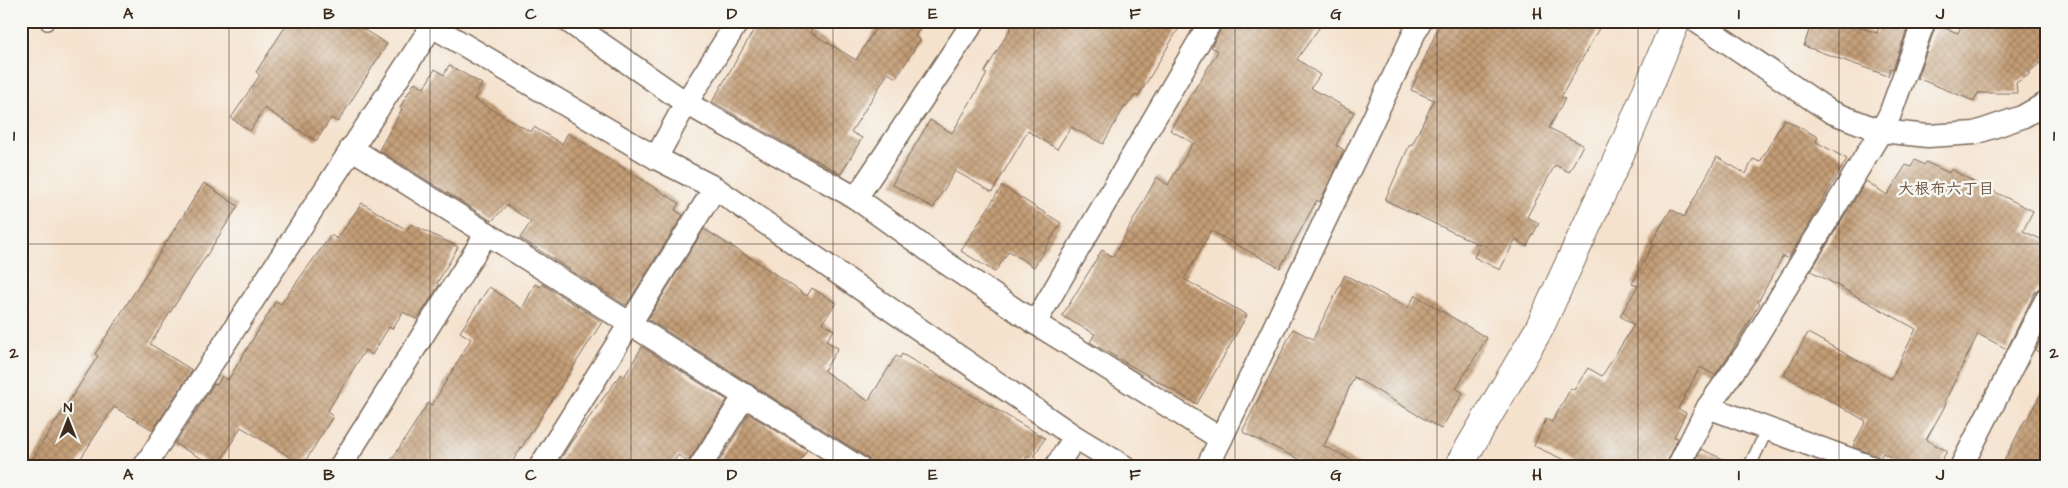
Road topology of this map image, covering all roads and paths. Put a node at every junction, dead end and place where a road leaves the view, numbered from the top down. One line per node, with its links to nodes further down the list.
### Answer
1 (568, 21): 10 (street)
2 (738, 21): 10 (street)
3 (974, 21): 16 (street)
4 (1211, 21): 20 (street)
5 (1420, 21): 25 (street)
6 (1676, 21): 34 (street)
7 (1696, 21): 12 (street)
8 (1924, 21): 12 (street)
9 (428, 23): 13 (street); 14 (street)
10 (686, 103): 14 (street); 16 (street)
11 (2047, 103): 12 (street)
12 (1881, 130): 22 (street)
13 (351, 148): 17 (street); 26 (street)
14 (656, 158): 15 (street)
15 (715, 188): 19 (street); 24 (street)
16 (856, 198): 20 (street)
17 (487, 232): 19 (street); 27 (street)
18 (2047, 298): 38 (street)
19 (630, 322): 21 (street); 28 (street)
20 (1034, 324): 25 (street)
21 (745, 395): 29 (street); 30 (street)
22 (1708, 407): 23 (street); 35 (street)
23 (1767, 430): 36 (lane); 37 (street)
24 (1075, 436): 31 (street); 32 (street)
25 (1221, 440): 33 (street)
26 (144, 467)
27 (340, 467)
28 (540, 467)
29 (700, 467)
30 (858, 467)
31 (1056, 467)
32 (1124, 467)
33 (1207, 467)
34 (1458, 467)
35 (1678, 467)
36 (1749, 467)
37 (1871, 467)
38 (1961, 467)

